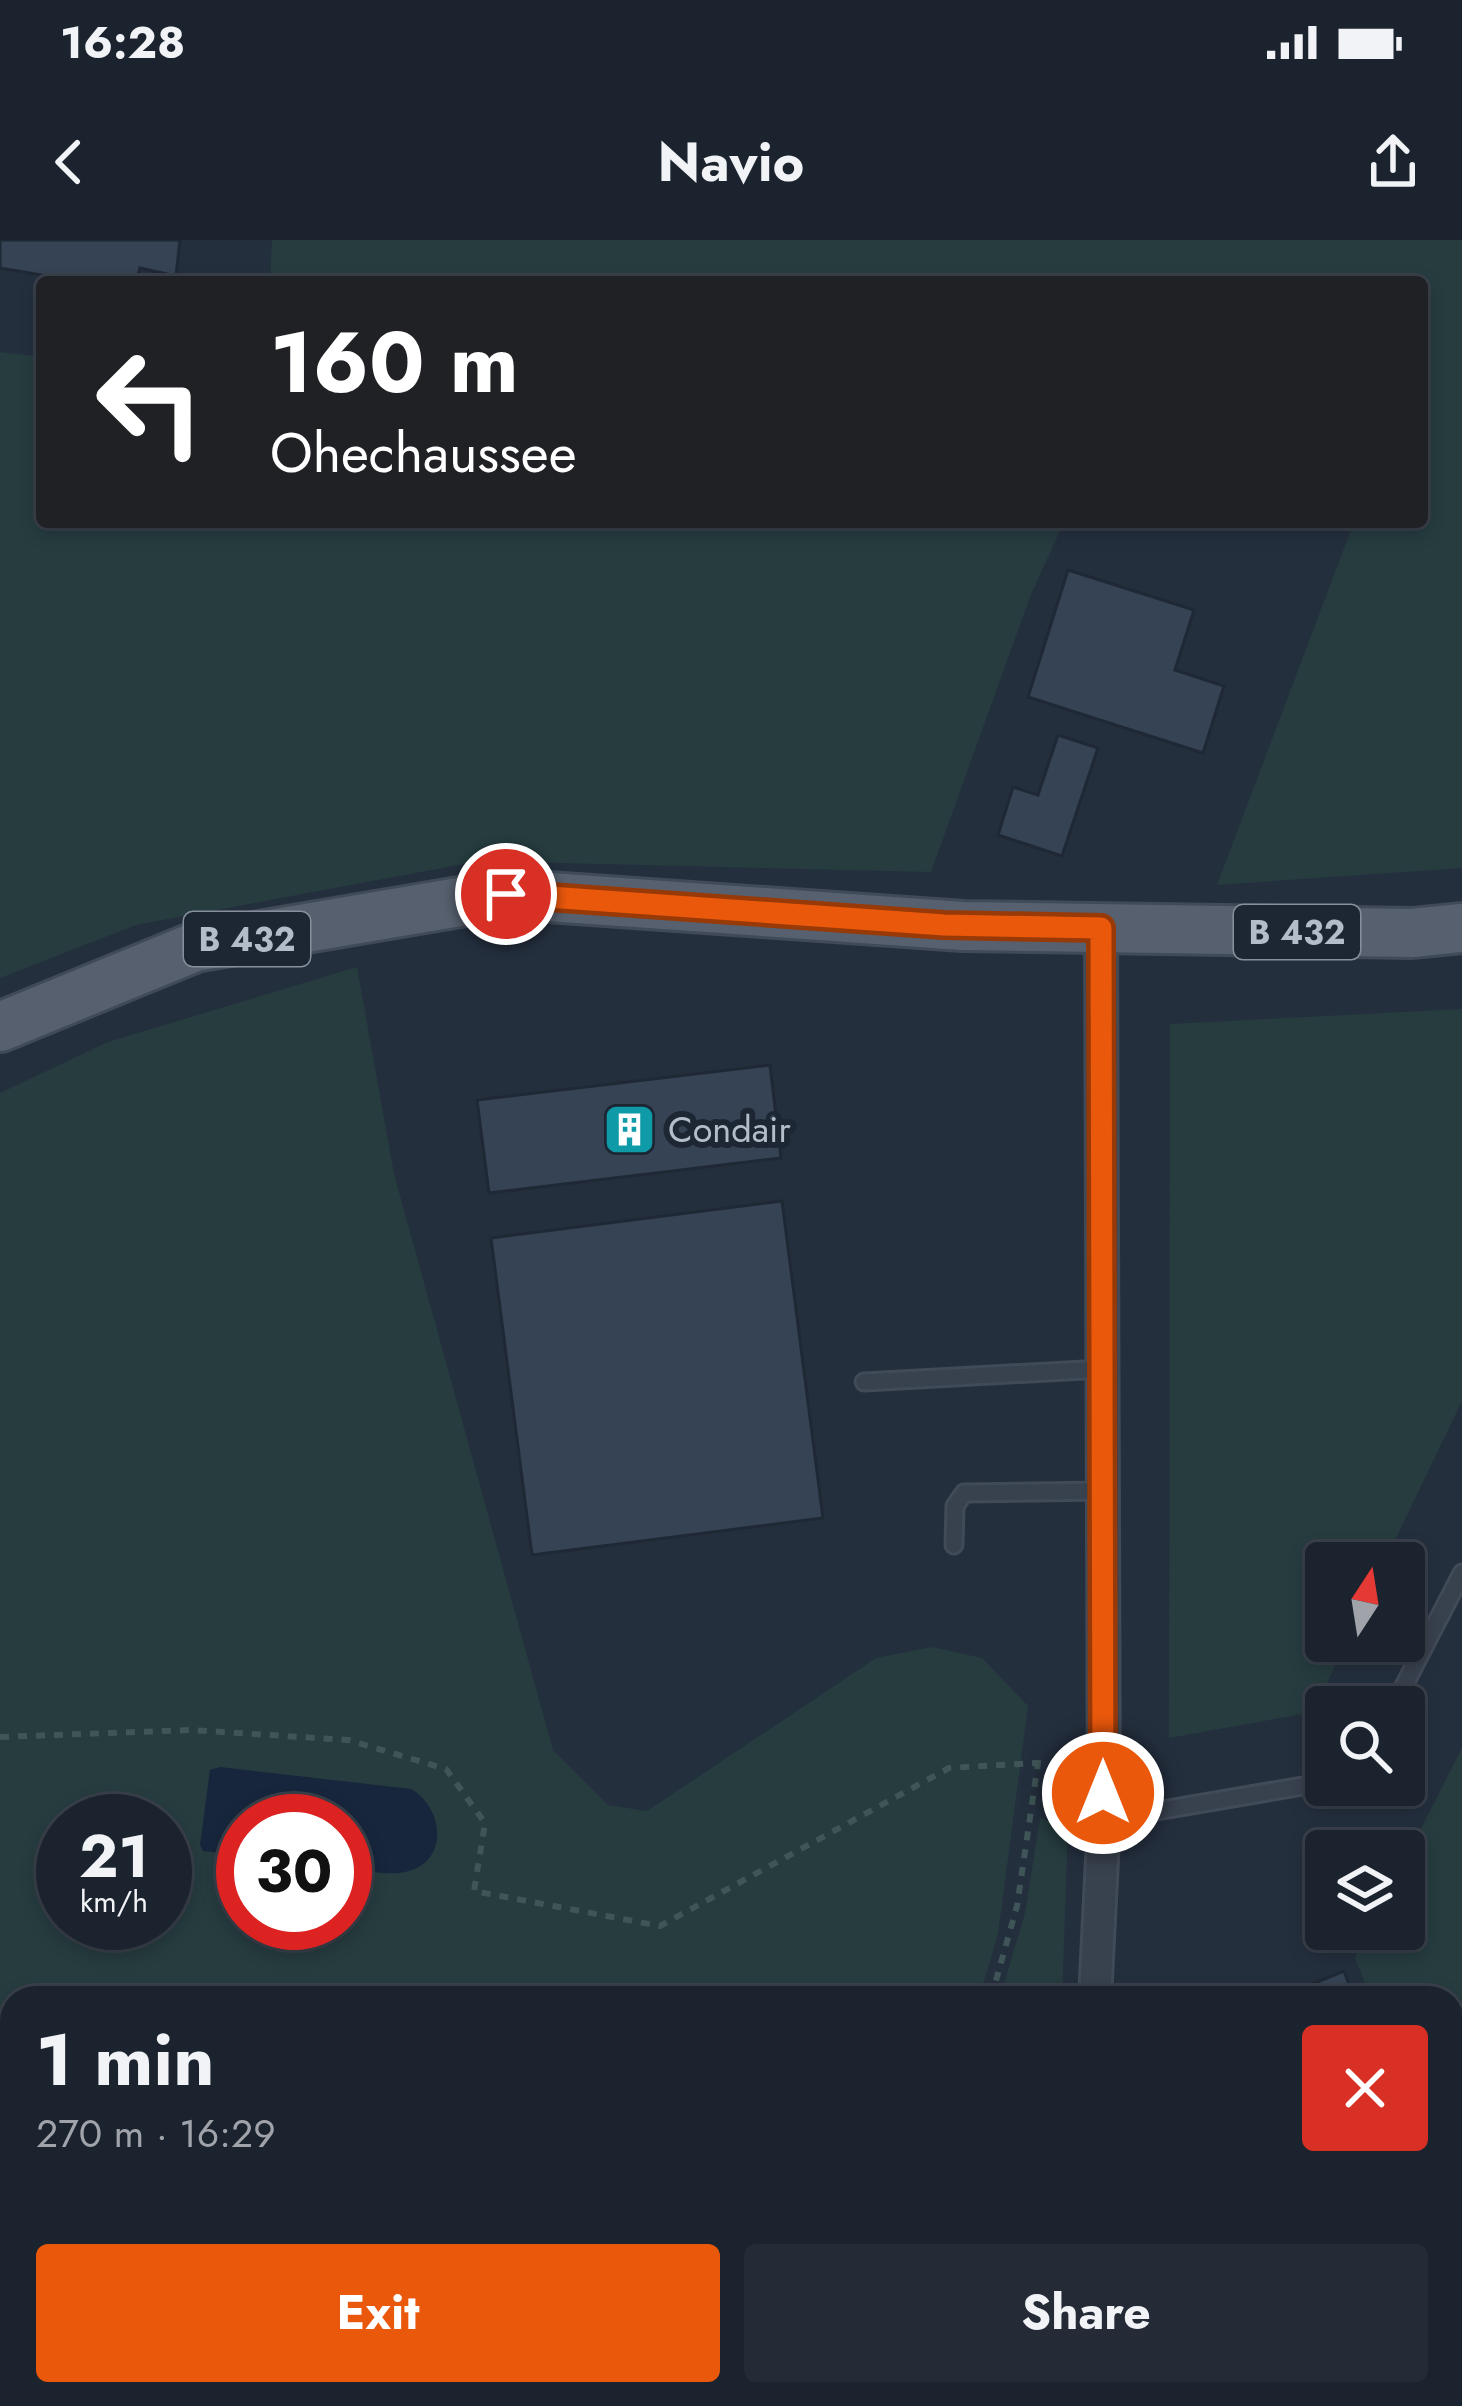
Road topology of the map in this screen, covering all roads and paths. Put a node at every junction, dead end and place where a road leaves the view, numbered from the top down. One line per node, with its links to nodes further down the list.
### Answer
1 (1101, 928): 2 (main road, B 432); 3 (main road, B 432); 4 (street)
2 (1462, 928)
3 (0, 1027)
4 (1102, 1369): 5 (lane); 6 (street)
5 (864, 1382)
6 (1103, 1491): 7 (lane); 12 (street)
7 (954, 1545)
8 (1462, 1573): 9 (lane)
9 (1404, 1686)
10 (0, 1737): 11 (path)
11 (1039, 1763): 12 (path); 15 (path)
12 (1103, 1767): 14 (street)
13 (1305, 1786): 14 (lane)
14 (1104, 1820): 16 (street)
15 (995, 1986)
16 (1096, 1986)

